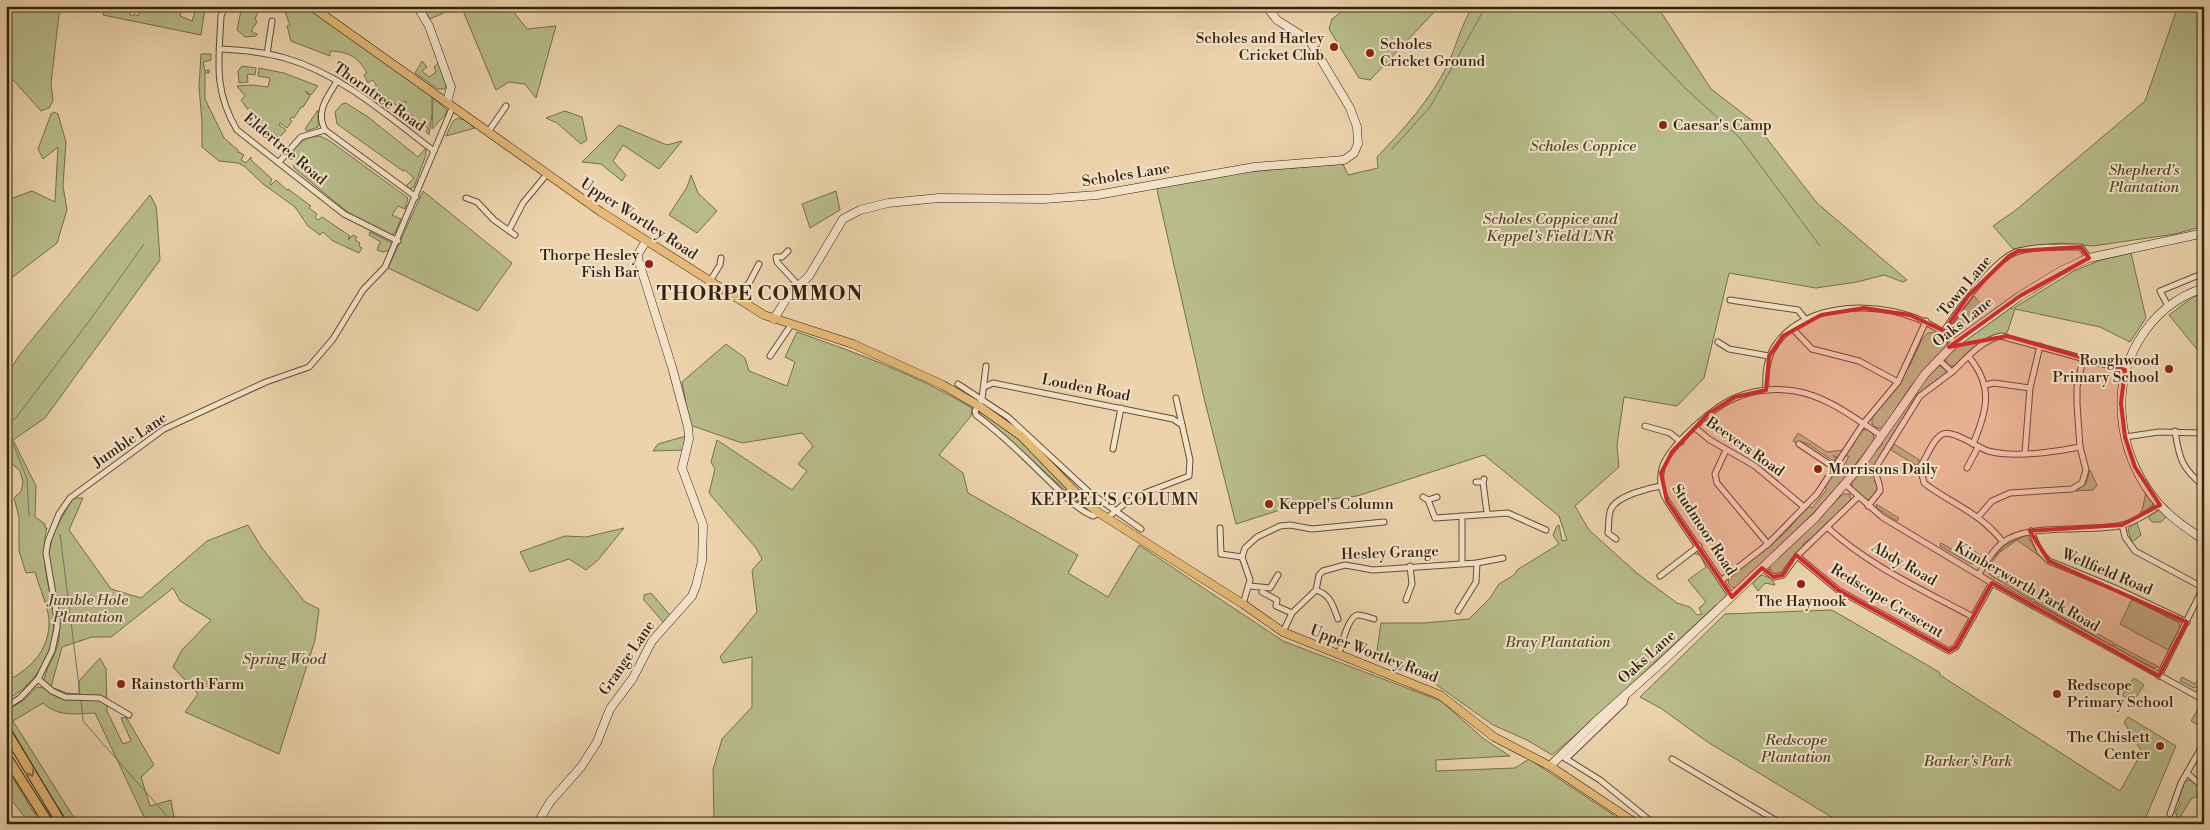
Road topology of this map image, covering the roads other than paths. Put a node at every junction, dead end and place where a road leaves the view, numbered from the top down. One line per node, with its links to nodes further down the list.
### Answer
1 (225, 6): 6 (street, Eldertree Road)
2 (311, 6): 9 (main road, Upper Wortley Road)
3 (417, 6): 9 (street)
4 (1266, 6): 29 (street, Scholes Lane)
5 (272, 21): 7 (street)
6 (220, 49): 7 (street, Thorntree Road); 14 (street, Eldertree Road)
7 (267, 54): 8 (street, Thorntree Road)
8 (337, 80): 11 (street); 13 (street, Thorntree Road)
9 (450, 104): 12 (main road, Upper Wortley Road); 13 (street, Jumble Lane)
10 (506, 106): 12 (street)
11 (325, 130): 14 (street); 16 (street)
12 (488, 132): 15 (main road, Upper Wortley Road)
13 (434, 151): 16 (street, Jumble Lane)
14 (279, 162): 21 (street, Eldertree Road)
15 (547, 174): 18 (street); 22 (main road, Upper Wortley Road)
16 (416, 197): 21 (street, Jumble Lane)
17 (466, 198): 18 (street)
18 (509, 230): 20 (street)
19 (2204, 233): 25 (street, Oaks Lane)
20 (515, 235)
21 (398, 241): 137 (street, Jumble Lane)
22 (646, 241): 28 (main road, Upper Wortley Road); 155 (street, Grange Lane)
23 (788, 251): 29 (street)
24 (722, 258): 28 (street)
25 (2089, 258): 39 (street, Town Lane); 41 (street, Oaks Lane)
26 (759, 264): 31 (street)
27 (2204, 273): 33 (street)
28 (710, 281): 31 (main road, Upper Wortley Road)
29 (798, 286): 34 (street, Scholes Lane)
30 (2204, 288): 33 (street)
31 (736, 298): 34 (main road, Upper Wortley Road)
32 (1730, 300): 35 (street)
33 (2168, 306): 49 (street)
34 (774, 319): 37 (main road, Upper Wortley Road)
35 (1806, 320): 36 (street); 38 (street)
36 (1926, 321): 39 (street); 51 (street, Oaks Lane)
37 (791, 325): 43 (street); 58 (main road, Upper Wortley Road)
38 (1792, 328): 44 (street); 51 (street)
39 (1944, 331): 41 (street)
40 (1718, 342): 44 (street)
41 (1953, 345): 46 (street, Oaks Lane)
42 (2040, 346): 45 (street); 47 (street); 55 (street)
43 (770, 356)
44 (1769, 356): 56 (street)
45 (1969, 356): 50 (street); 53 (street)
46 (1941, 357): 50 (street); 66 (street, Oaks Lane)
47 (2083, 359): 49 (street); 71 (street)
48 (986, 366): 54 (street)
49 (2125, 370): 67 (street)
50 (1952, 372): 88 (street)
51 (1898, 382): 60 (street, Oaks Lane)
52 (958, 384): 58 (street, Upper Wortley Road)
53 (1985, 385): 55 (street); 70 (street)
54 (984, 387): 58 (street); 59 (street, Louden Road)
55 (2030, 388): 74 (street)
56 (1766, 390): 60 (street, Studmoor Road); 63 (street, Studmoor Road)
57 (1176, 398): 61 (street)
58 (980, 402): 90 (street, Upper Wortley Road); 91 (main road, Upper Wortley Road); 91 (street, Upper Wortley Road)
59 (1121, 408): 61 (street, Louden Road); 72 (street)
60 (1863, 424): 66 (street, Studmoor Road); 77 (street, Oaks Lane)
61 (1182, 425): 90 (street)
62 (1644, 426): 68 (street)
63 (1694, 427): 68 (street, Studmoor Road); 73 (street, Beevers Road)
64 (2175, 432): 65 (street); 67 (street); 82 (street)
65 (2204, 432)
66 (1882, 436): 80 (street, Oaks Lane)
67 (2125, 437): 87 (street)
68 (1680, 442): 81 (street, Studmoor Road)
69 (1799, 444): 77 (street)
70 (1976, 446): 74 (street); 75 (street); 94 (street)
71 (2080, 447): 74 (street); 94 (street)
72 (1113, 449)
73 (1726, 450): 89 (street, Beevers Road); 106 (street)
74 (2026, 453)
75 (1970, 462): 76 (street); 78 (street)
76 (1976, 466)
77 (1835, 468): 89 (street, Oaks Lane)
78 (1967, 468)
79 (1476, 482): 92 (street)
80 (1845, 484): 85 (street, Kimberworth Park Road); 114 (street, Oaks Lane)
81 (1661, 486): 103 (street); 107 (street, Studmoor Road)
82 (2204, 486)
83 (1423, 497): 86 (street)
84 (1437, 497): 86 (street)
85 (1858, 497): 88 (street, Kimberworth Park Road); 98 (street)
86 (1428, 500): 93 (street)
87 (2160, 505): 97 (street); 104 (street)
88 (1868, 506): 115 (street, Kimberworth Park Road)
89 (1804, 507): 106 (street, Oaks Lane)
90 (1115, 512): 95 (street); 100 (street, Upper Wortley Road)
91 (1099, 513): 95 (main road, Upper Wortley Road)
92 (1487, 513): 93 (street); 101 (street)
93 (1462, 516): 111 (street)
94 (1978, 516): 105 (street)
95 (1107, 518): 126 (main road, Upper Wortley Road)
96 (1384, 522): 109 (street)
97 (2122, 525): 102 (street); 121 (street)
98 (1828, 527): 108 (street); 129 (street, Abdy Road)
99 (1220, 528): 109 (street)
100 (1141, 529)
101 (1546, 530)
102 (2031, 532): 105 (street); 132 (street, Wellfield Road)
103 (1616, 539)
104 (2204, 540)
105 (2003, 542): 115 (street)
106 (1768, 544): 118 (street, Oaks Lane)
107 (1699, 546): 117 (street); 118 (street, Studmoor Road)
108 (1797, 556): 114 (street); 129 (street, Redscope Crescent)
109 (1242, 557): 120 (street)
110 (1503, 558): 112 (street, Hesley Grange)
111 (1462, 563): 112 (street, Hesley Grange); 113 (street, Hesley Grange)
112 (1477, 563): 127 (street)
113 (1410, 566): 122 (street, Hesley Grange); 125 (street)
114 (1762, 568): 124 (street, Oaks Lane)
115 (1980, 574): 119 (street, Kimberworth Park Road)
116 (1278, 575): 120 (street)
117 (1660, 576)
118 (1722, 580): 124 (street, Studmoor Road)
119 (1992, 582): 129 (street, Redscope Crescent); 136 (street, Kimberworth Park Road)
120 (1250, 586): 126 (street)
121 (2204, 588): 132 (street)
122 (1316, 590): 128 (street, Hesley Grange); 130 (street)
123 (1262, 592): 128 (street)
124 (1732, 596): 147 (street, Oaks Lane)
125 (1406, 600)
126 (1243, 604): 133 (main road, Upper Wortley Road)
127 (1458, 611)
128 (1292, 614): 133 (street, Hesley Grange)
129 (1973, 617)
130 (1338, 619)
131 (1374, 619): 134 (street)
132 (2187, 622): 136 (street)
133 (1283, 632): 134 (main road, Upper Wortley Road)
134 (1338, 654): 149 (main road, Upper Wortley Road)
135 (2204, 674): 138 (street)
136 (2159, 676): 140 (street, Kimberworth Park Road)
137 (38, 680): 142 (street, Jumble Lane); 143 (street)
138 (2204, 681)
139 (2204, 686): 140 (street)
140 (2197, 696): 141 (street, Kimberworth Park Road)
141 (2204, 700)
142 (8, 706)
143 (129, 715)
144 (6, 731): 154 (highway, one-way to 154)
145 (2204, 743): 150 (street)
146 (6, 756): 153 (highway)
147 (1563, 757): 149 (street, Oaks Lane); 157 (street)
148 (1672, 759): 158 (street)
149 (1550, 766): 156 (main road, Upper Wortley Road)
150 (2187, 773): 151 (street); 152 (street)
151 (2204, 788)
152 (2170, 814)
153 (49, 824)
154 (62, 824)
155 (537, 824)
156 (1637, 824)
157 (1654, 824)
158 (1782, 824)

